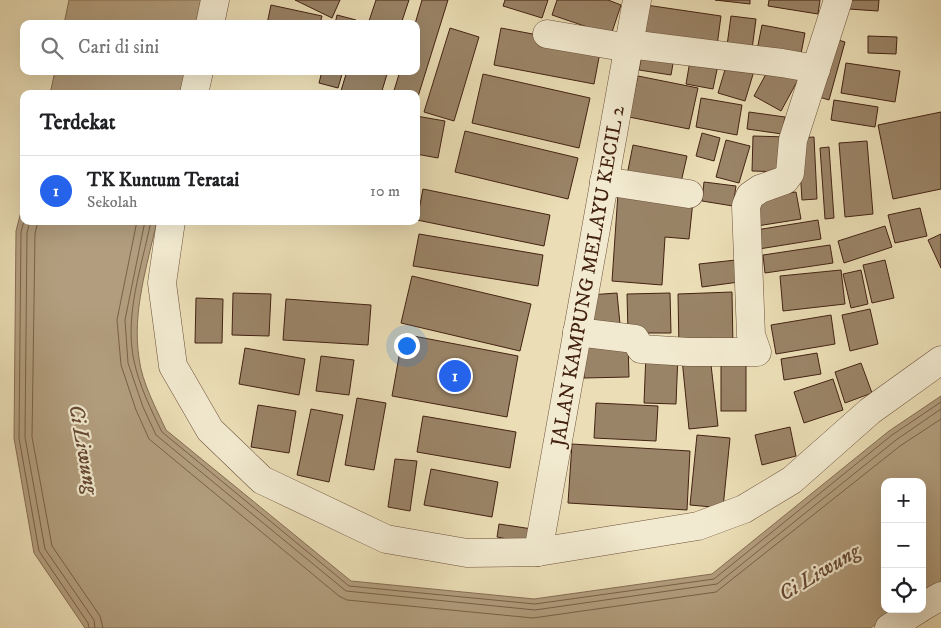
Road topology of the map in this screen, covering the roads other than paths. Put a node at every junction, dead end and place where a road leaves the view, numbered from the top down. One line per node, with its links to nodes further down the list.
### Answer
1 (215, 0): 4 (street)
2 (637, 0): 6 (street, JALAN KAMPUNG MELAYU KECIL 2)
3 (838, 0): 7 (street)
4 (211, 20)
5 (547, 34): 6 (street)
6 (629, 46): 7 (street); 10 (street, JALAN KAMPUNG MELAYU KECIL 2)
7 (816, 69): 13 (street)
8 (198, 75): 9 (street)
9 (195, 90)
10 (604, 181): 11 (street); 13 (street, JALAN KAMPUNG MELAYU KECIL 2)
11 (689, 194)
12 (170, 225): 15 (street)
13 (577, 332): 15 (street, JALAN KAMPUNG MELAYU KECIL 2)
14 (941, 360): 15 (street)
15 (538, 552)
16 (941, 596): 17 (street)
17 (926, 605)
18 (913, 613): 19 (street)
19 (888, 628)

